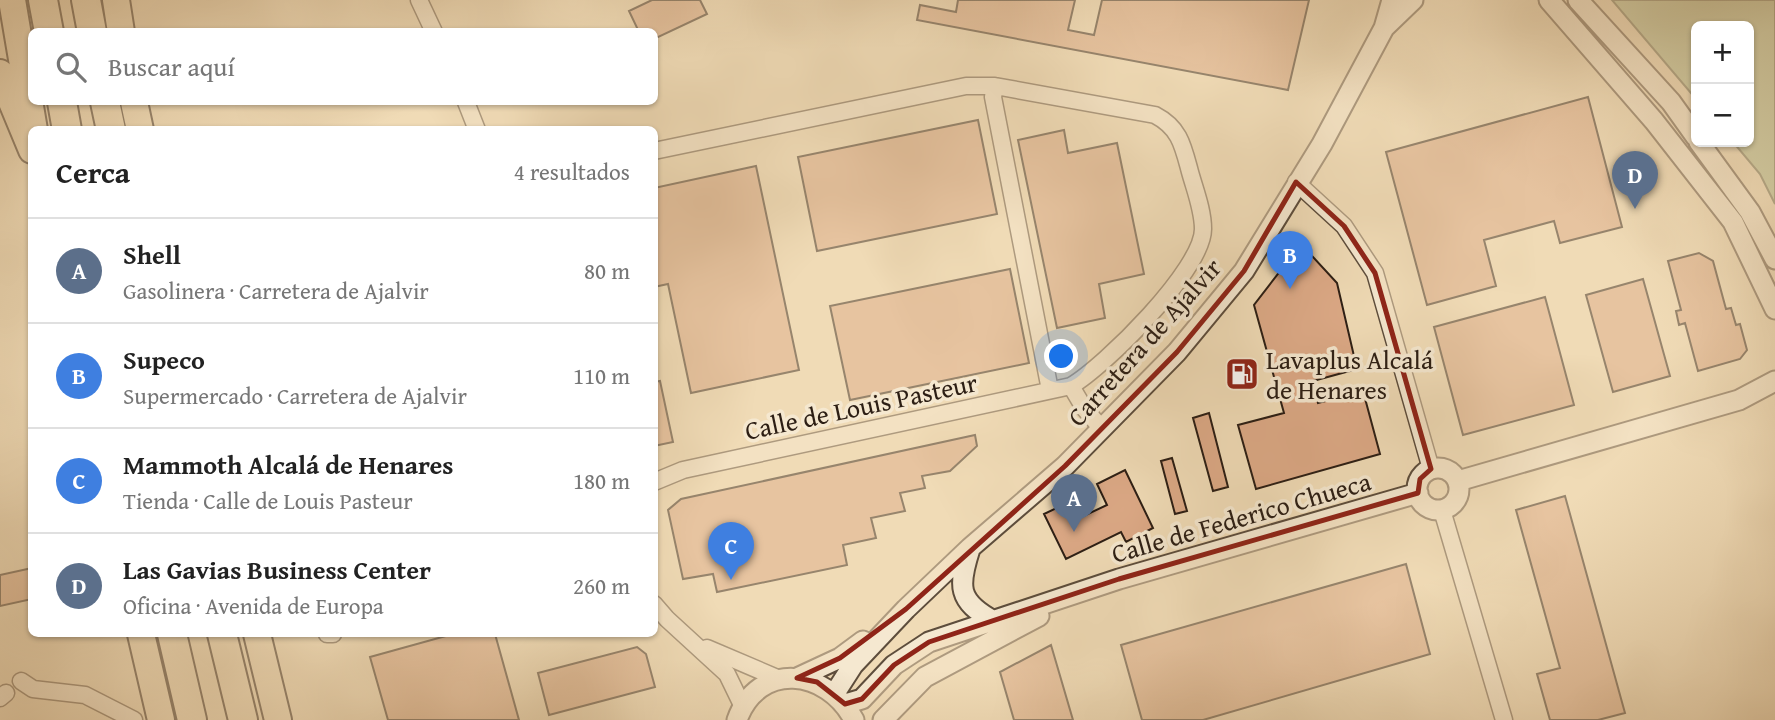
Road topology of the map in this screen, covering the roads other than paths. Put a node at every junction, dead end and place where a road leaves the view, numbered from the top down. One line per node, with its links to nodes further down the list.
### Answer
1 (12, 0): 17 (highway)
2 (43, 0): 10 (highway)
3 (86, 0): 11 (highway)
4 (116, 0): 12 (highway)
5 (419, 0): 13 (street)
6 (1392, 0): 14 (street, Carretera de Ajalvir)
7 (1413, 0): 14 (street, Carretera de Ajalvir)
8 (1549, 0): 34 (street)
9 (1578, 0): 28 (street)
10 (48, 28)
11 (91, 28)
12 (120, 28)
13 (432, 28)
14 (1384, 28): 32 (street, Carretera de Ajalvir)
15 (0, 73): 29 (highway)
16 (995, 86): 31 (street, Calle de Louis Pasteur); 36 (street, Calle de Louis Pasteur); 37 (street)
17 (28, 95)
18 (30, 105): 23 (highway)
19 (62, 105): 24 (highway)
20 (106, 105): 25 (highway)
21 (135, 105): 26 (highway)
22 (467, 105): 27 (street)
23 (33, 126)
24 (65, 126)
25 (110, 126)
26 (140, 126)
27 (475, 126)
28 (1691, 130)
29 (28, 140)
30 (1703, 147): 33 (street)
31 (658, 150)
32 (1296, 182): 38 (street, Carretera de Ajalvir); 39 (street)
33 (1775, 260)
34 (1775, 309)
35 (1775, 381): 42 (street)
36 (1071, 386): 37 (street, Calle de Louis Pasteur); 38 (street)
37 (1050, 390): 40 (street, Calle de Louis Pasteur)
38 (1102, 429): 46 (street, Carretera de Ajalvir)
39 (1431, 469): 42 (street); 44 (street)
40 (683, 470): 41 (street, Calle de Louis Pasteur); 43 (street, Calle de Louis Pasteur)
41 (658, 480)
42 (1458, 481): 45 (street)
43 (658, 492)
44 (1418, 493): 45 (street); 47 (street, Calle de Federico Chueca)
45 (1442, 510): 66 (street)
46 (970, 548): 48 (street, Carretera de Ajalvir); 50 (street)
47 (1079, 593): 50 (street); 65 (street)
48 (906, 609): 56 (street, Carretera de Ajalvir); 58 (street, Carretera de Ajalvir)
49 (661, 616): 55 (street)
50 (994, 621): 58 (street)
51 (142, 637): 61 (highway)
52 (173, 637): 62 (highway)
53 (223, 637): 63 (highway)
54 (258, 637): 64 (highway)
55 (692, 640): 56 (street); 59 (street)
56 (790, 679): 58 (street); 59 (street, Carretera de Ajalvir)
57 (21, 681): 60 (street)
58 (845, 706)
59 (737, 716)
60 (134, 720)
61 (161, 720)
62 (192, 720)
63 (243, 720)
64 (278, 720)
65 (883, 720)
66 (1504, 720)

